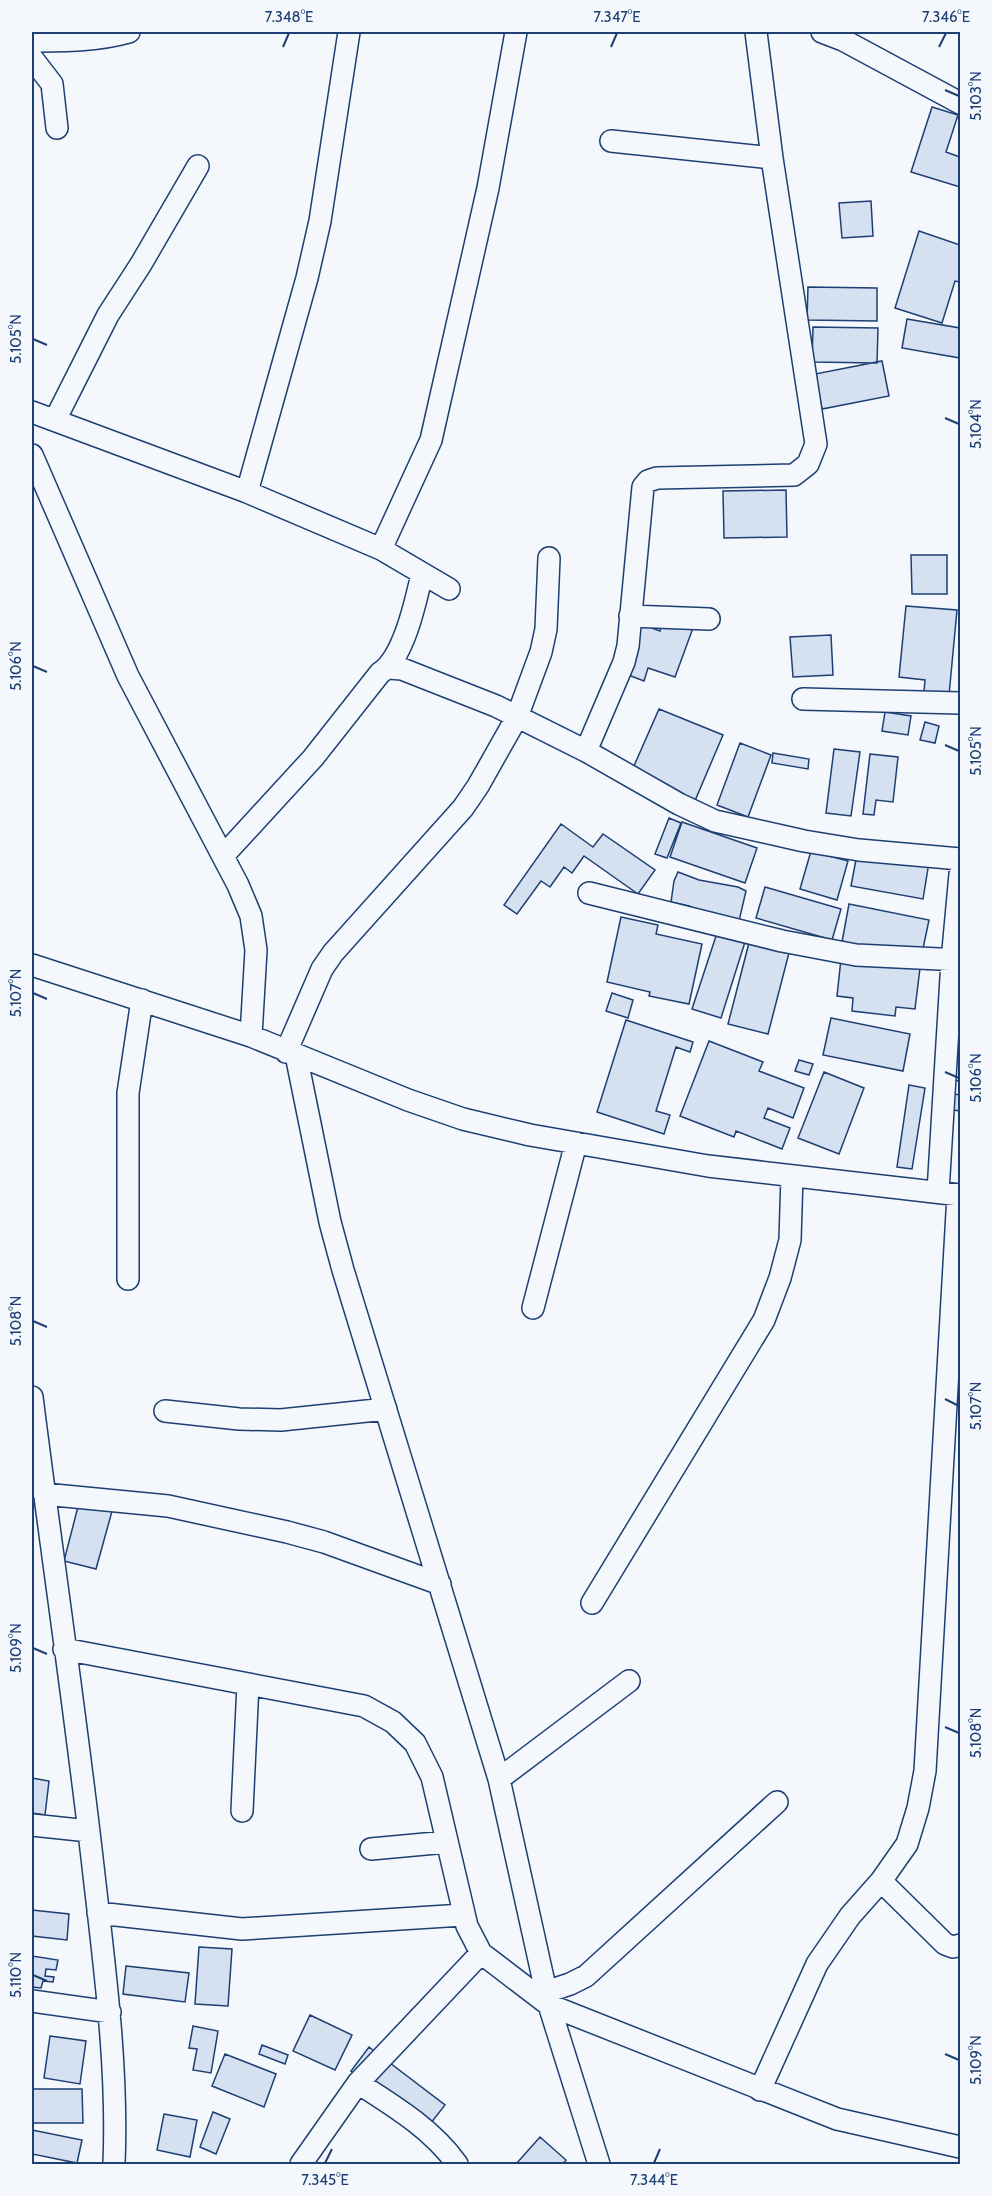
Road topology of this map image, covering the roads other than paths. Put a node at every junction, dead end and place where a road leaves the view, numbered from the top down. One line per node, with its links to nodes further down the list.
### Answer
1 (129, 32): 6 (street)
2 (349, 32): 16 (street)
3 (516, 32): 17 (street)
4 (756, 32): 11 (street)
5 (822, 32): 8 (street)
6 (32, 41)
7 (32, 58): 9 (street)
8 (960, 103)
9 (57, 128)
10 (611, 141): 11 (street)
11 (772, 158): 21 (street)
12 (198, 166): 14 (street)
13 (32, 412): 14 (street)
14 (55, 420): 16 (street)
15 (33, 466): 28 (street)
16 (248, 492): 17 (street)
17 (381, 549): 19 (street)
18 (549, 558): 26 (street)
19 (422, 574): 20 (street); 23 (street)
20 (449, 589)
21 (630, 616): 22 (street); 27 (street)
22 (709, 619)
23 (388, 668): 26 (street); 28 (street)
24 (803, 699): 25 (street)
25 (960, 703)
26 (516, 717): 27 (street); 36 (street)
27 (586, 751): 29 (street)
28 (223, 856): 35 (street)
29 (960, 858)
30 (960, 874): 32 (street)
31 (589, 893): 32 (street)
32 (956, 960): 39 (street)
33 (32, 965): 34 (street)
34 (142, 1000): 35 (street); 40 (street)
35 (251, 1036): 36 (street)
36 (291, 1053): 37 (street); 43 (street)
37 (576, 1143): 38 (street); 41 (street)
38 (792, 1176): 39 (street); 47 (street)
39 (952, 1194): 58 (street)
40 (128, 1279)
41 (533, 1308)
42 (32, 1397): 45 (street)
43 (386, 1409): 44 (street); 46 (street)
44 (165, 1411)
45 (44, 1494): 46 (street); 48 (street)
46 (440, 1584): 51 (street)
47 (592, 1603)
48 (64, 1649): 50 (street); 55 (street)
49 (629, 1682): 51 (street)
50 (248, 1684): 53 (street); 56 (street)
51 (499, 1779): 63 (street)
52 (777, 1802): 63 (street)
53 (242, 1811)
54 (32, 1826): 55 (street)
55 (89, 1831): 59 (street)
56 (447, 1842): 57 (street); 60 (street)
57 (371, 1849)
58 (881, 1881): 61 (street); 67 (street)
59 (98, 1913): 60 (street); 65 (street)
60 (464, 1915): 62 (street)
61 (960, 1946)
62 (481, 1953): 63 (street); 66 (street)
63 (548, 1999): 67 (street); 72 (street)
64 (32, 2001): 65 (street)
65 (110, 2012): 69 (street)
66 (358, 2083): 70 (street); 71 (street)
67 (760, 2090): 68 (street)
68 (960, 2147)
69 (114, 2164)
70 (301, 2164)
71 (457, 2164)
72 (600, 2164)

